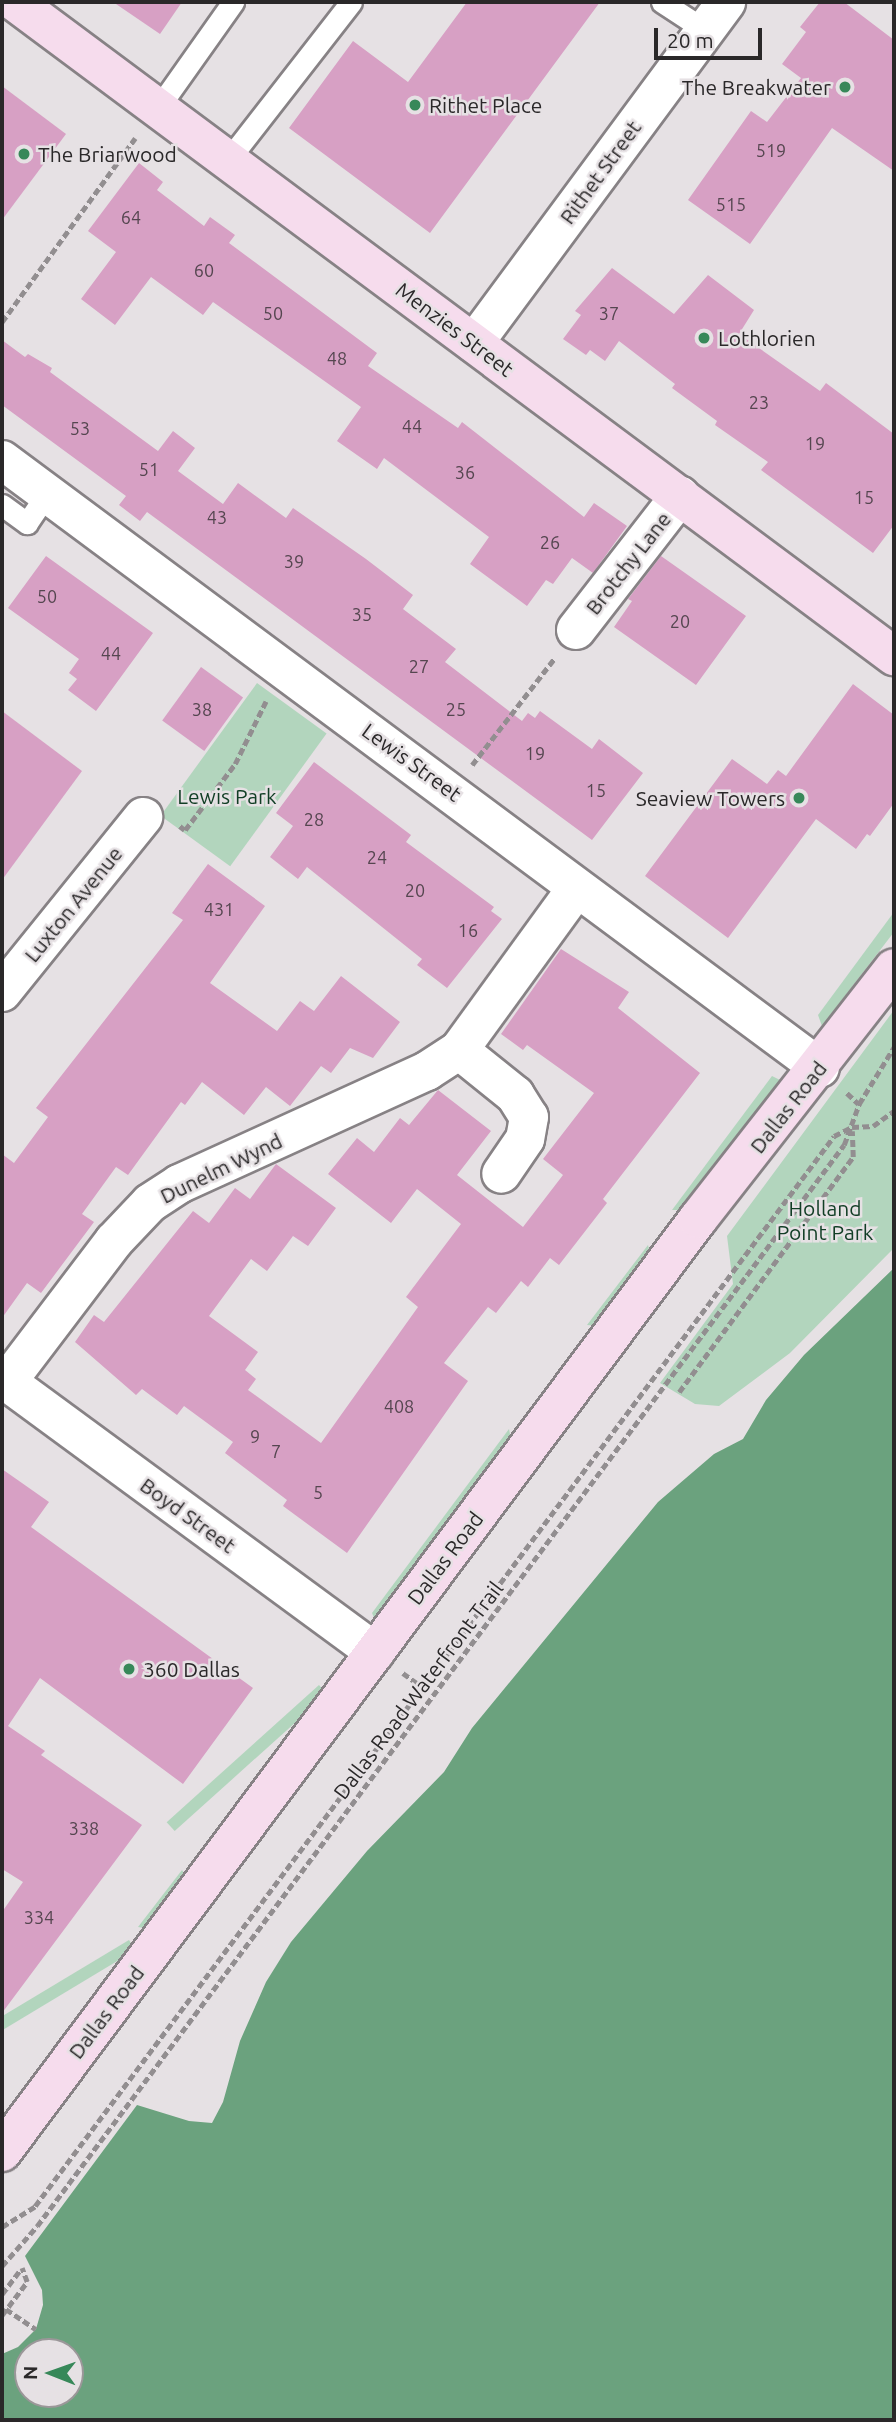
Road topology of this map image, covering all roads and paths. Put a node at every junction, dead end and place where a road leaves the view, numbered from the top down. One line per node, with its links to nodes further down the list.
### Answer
1 (16, 2): 6 (main road, Menzies Street)
2 (233, 2): 6 (lane)
3 (351, 2): 7 (lane)
4 (662, 2): 5 (lane)
5 (715, 16): 9 (street, Rithet Street)
6 (158, 108): 7 (main road, Menzies Street); 8 (path)
7 (228, 160): 9 (main road, Menzies Street)
8 (2, 321)
9 (474, 343): 12 (main road, Menzies Street)
10 (2, 460): 11 (street, Lewis Street)
11 (47, 493): 13 (lane); 16 (street, Lewis Street)
12 (680, 496): 14 (street, Brotchy Lane); 15 (main road, Menzies Street)
13 (2, 505)
14 (576, 630): 17 (path)
15 (894, 656)
16 (282, 668): 17 (street, Lewis Street); 18 (path)
17 (452, 791): 19 (street, Lewis Street)
18 (144, 817): 21 (street, Luxton Avenue)
19 (576, 889): 23 (street, Dunelm Wynd); 24 (street, Lewis Street)
20 (894, 968): 24 (main road, Dallas Road)
21 (2, 992)
22 (894, 1047): 26 (path, Dallas Road Waterfront Trail)
23 (459, 1050): 27 (street); 28 (street, Dunelm Wynd)
24 (820, 1068): 30 (main road, Dallas Road)
25 (894, 1111): 26 (path, Dallas Road Waterfront Trail)
26 (852, 1127): 29 (path); 31 (path, Dallas Road Waterfront Trail); 34 (path, Dallas Road Waterfront Trail)
27 (501, 1174)
28 (4, 1380): 30 (street, Boyd Street)
29 (679, 1392)
30 (386, 1660): 31 (path); 32 (main road, Dallas Road)
31 (422, 1687): 33 (path, Dallas Road Waterfront Trail)
32 (2, 2152)
33 (2, 2227)
34 (4, 2257): 35 (path, Dallas Road Waterfront Trail)
35 (2, 2266)
36 (2, 2294): 37 (path)
37 (6, 2309): 38 (path); 39 (path)
38 (2, 2315)
39 (36, 2329)

